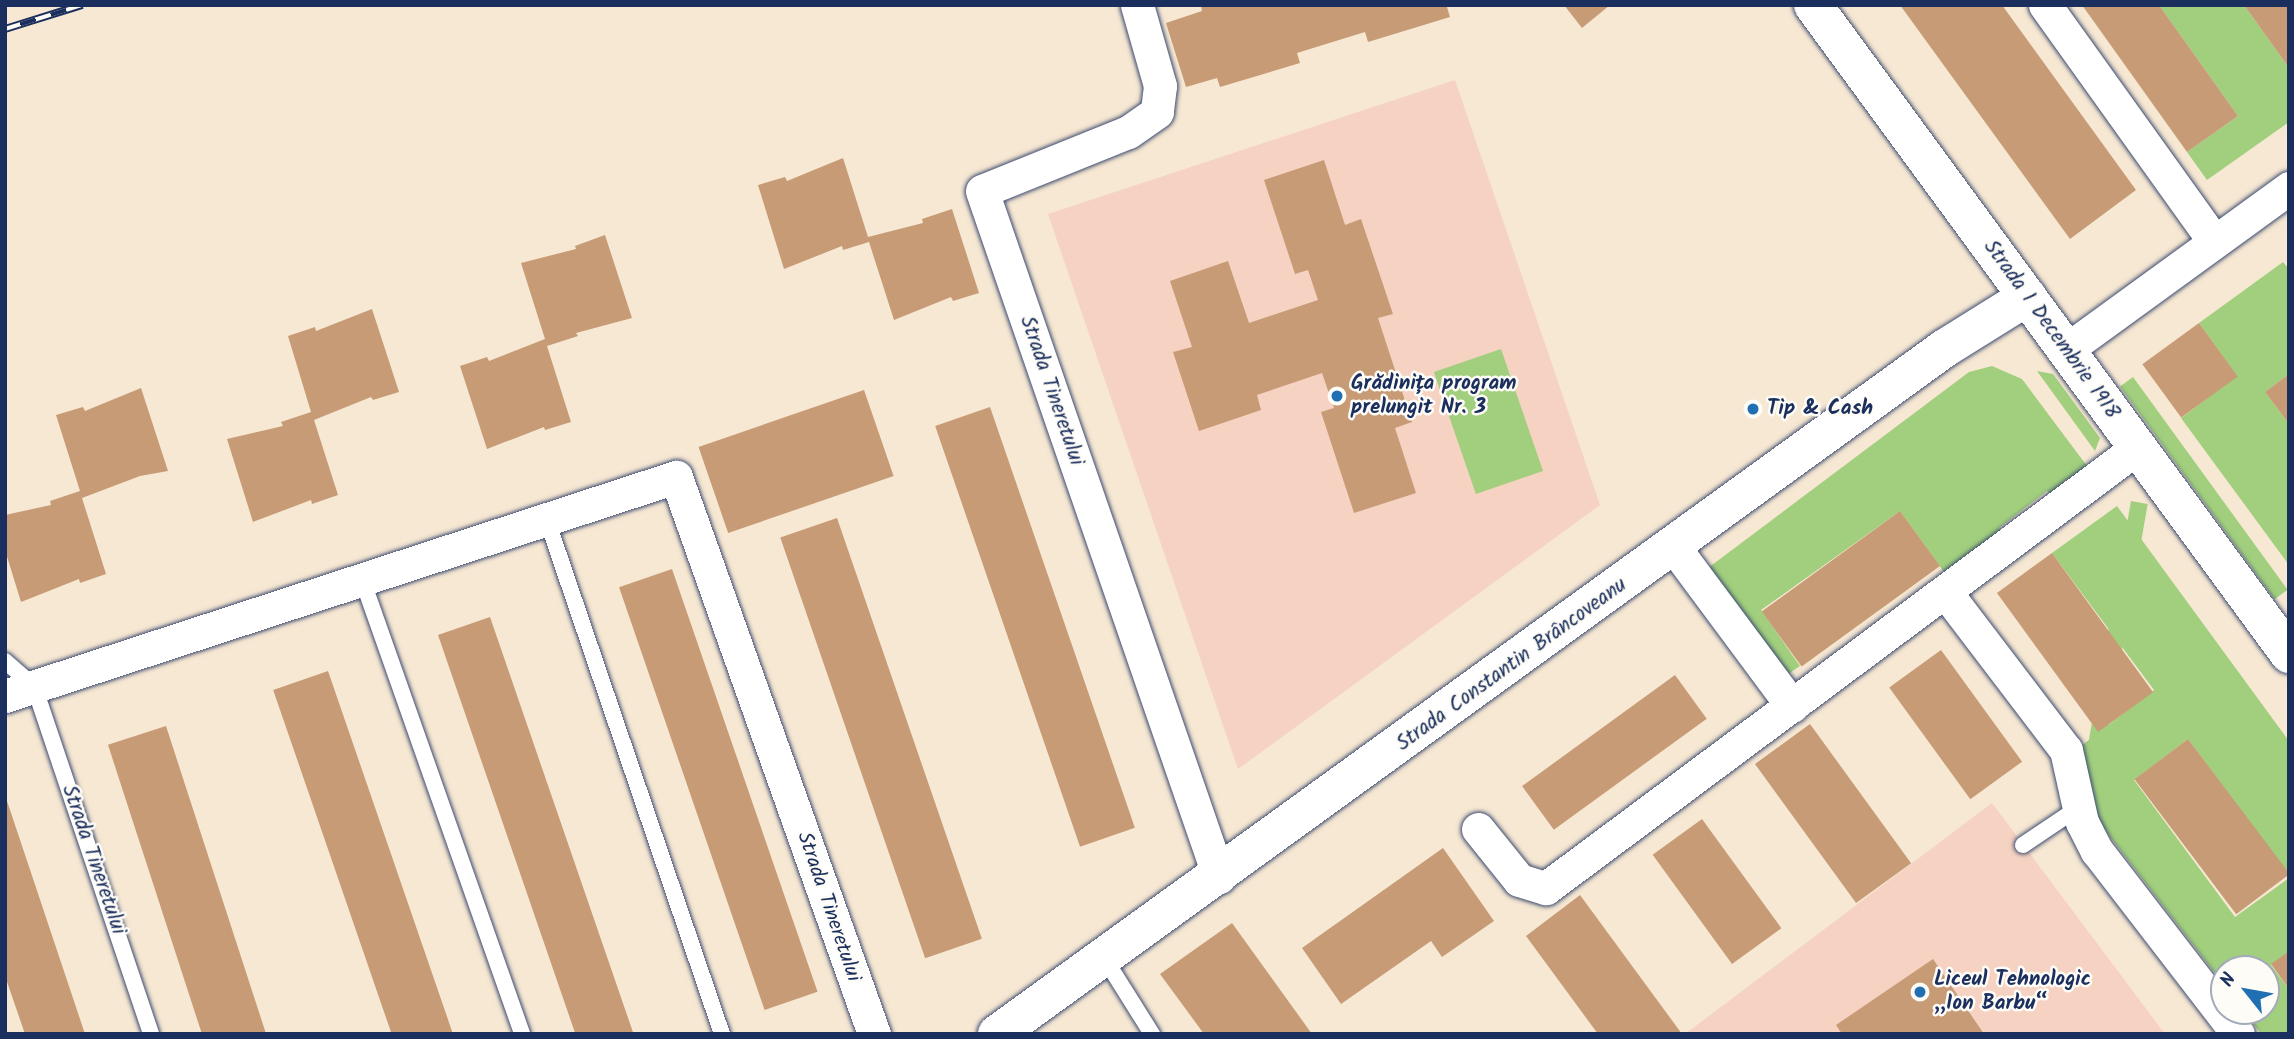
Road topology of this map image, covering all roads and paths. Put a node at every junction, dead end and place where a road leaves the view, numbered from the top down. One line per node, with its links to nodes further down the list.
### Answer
1 (1137, 5): 20 (street, Strada Tineretului)
2 (1813, 5): 6 (street, Strada 1 Decembrie 1918)
3 (2045, 5): 5 (street)
4 (2289, 188): 5 (street)
5 (2214, 240): 7 (street)
6 (2027, 297): 7 (street, Strada 1 Decembrie 1918); 10 (street, Strada Constantin Brâncoveanu)
7 (2066, 350): 8 (street, Strada 1 Decembrie 1918)
8 (2137, 448): 12 (street); 13 (street, Strada 1 Decembrie 1918)
9 (547, 520): 11 (street, Strada Tineretului); 22 (street, Strada Tineretului); 25 (lane)
10 (1674, 547): 16 (street); 20 (street, Strada Constantin Brâncoveanu)
11 (362, 579): 15 (street, Strada Tineretului); 24 (lane)
12 (1947, 594): 16 (street); 17 (street)
13 (2289, 654)
14 (5, 661): 15 (lane)
15 (20, 691): 23 (lane, Strada Tineretului)
16 (1791, 706): 18 (street)
17 (2078, 808): 19 (lane); 28 (street)
18 (1478, 829)
19 (2023, 845)
20 (1219, 877): 21 (street, Strada Constantin Brâncoveanu)
21 (1105, 960): 26 (street, Strada Constantin Brâncoveanu); 27 (lane)
22 (869, 1033)
23 (151, 1034)
24 (522, 1034)
25 (722, 1034)
26 (997, 1034)
27 (1152, 1034)
28 (2238, 1034)

